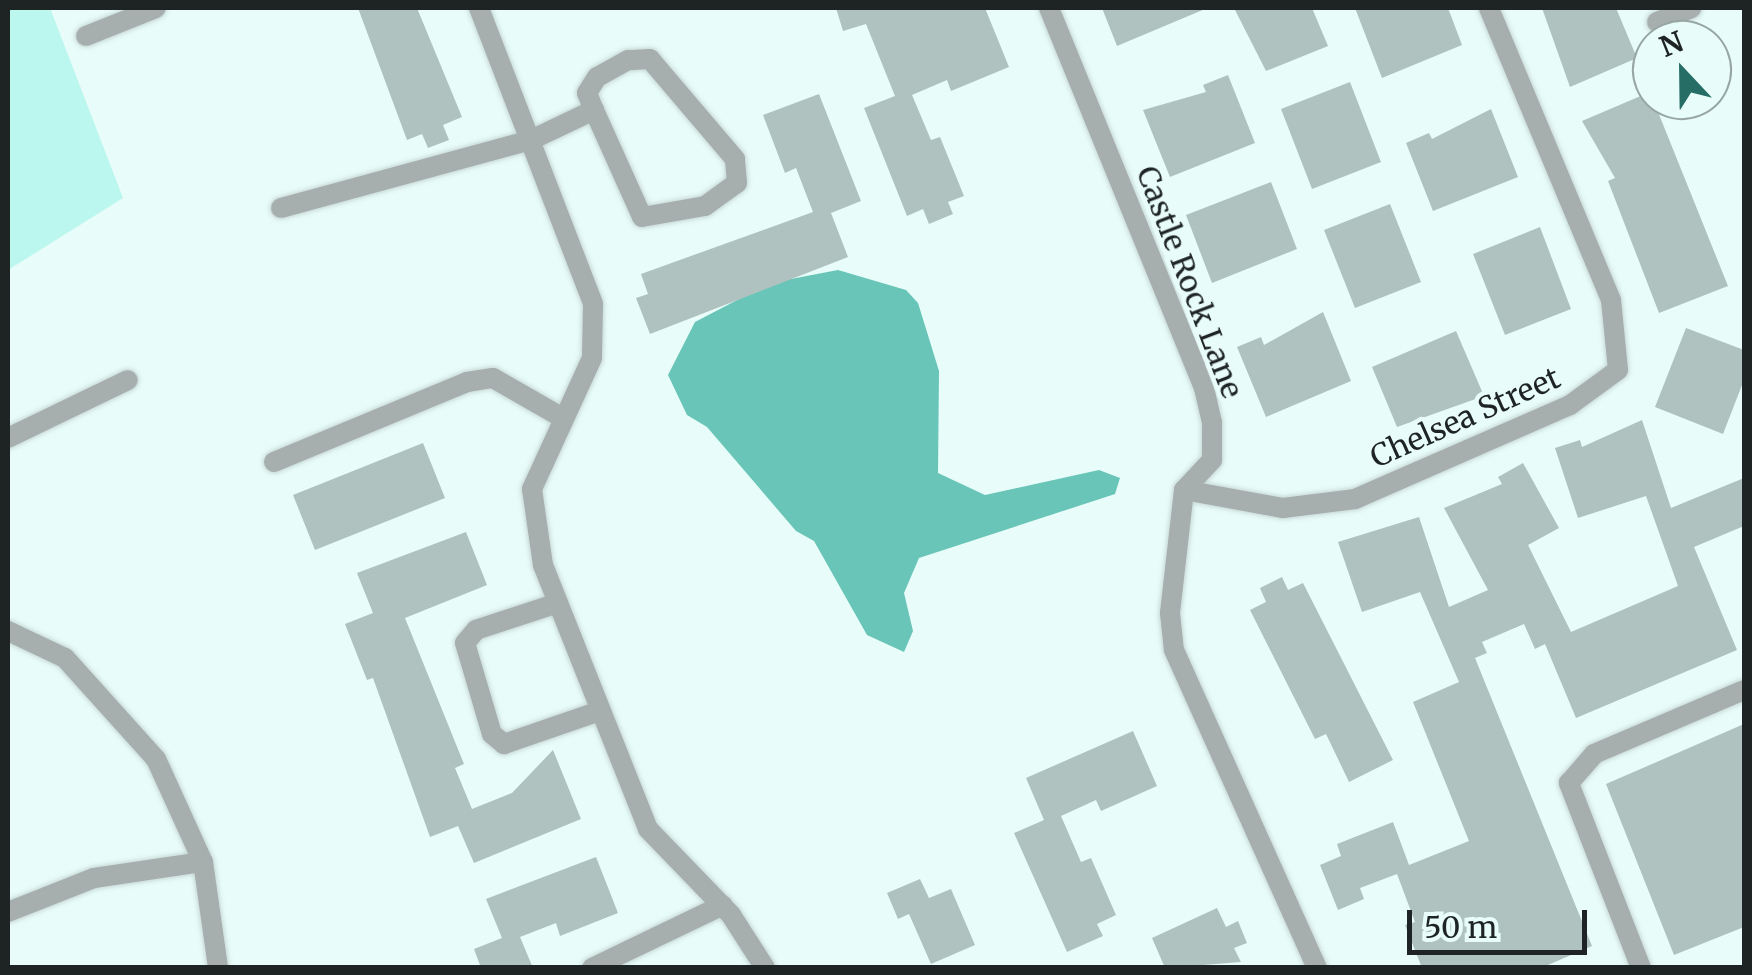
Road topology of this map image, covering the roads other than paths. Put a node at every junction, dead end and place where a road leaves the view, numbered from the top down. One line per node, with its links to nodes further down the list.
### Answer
1 (156, 8): 7 (street)
2 (479, 8): 9 (street)
3 (1049, 8): 15 (street, Castle Rock Lane)
4 (1489, 8): 15 (street, Chelsea Street)
5 (1691, 8): 6 (street)
6 (1662, 20)
7 (86, 36)
8 (594, 110): 8 (street); 9 (street)
9 (531, 140): 10 (street); 12 (street)
10 (281, 208)
11 (128, 380): 13 (street)
12 (561, 417): 14 (street); 16 (street)
13 (8, 438)
14 (274, 462)
15 (1184, 490): 26 (street, Castle Rock Lane)
16 (558, 603): 19 (street); 19 (street)
17 (8, 631): 20 (street)
18 (1744, 690): 27 (street)
19 (600, 711): 21 (street)
20 (203, 862): 22 (street); 23 (street)
21 (723, 906): 24 (street); 25 (street)
22 (8, 912)
23 (218, 968)
24 (592, 968)
25 (765, 968)
26 (1317, 968)
27 (1640, 968)

